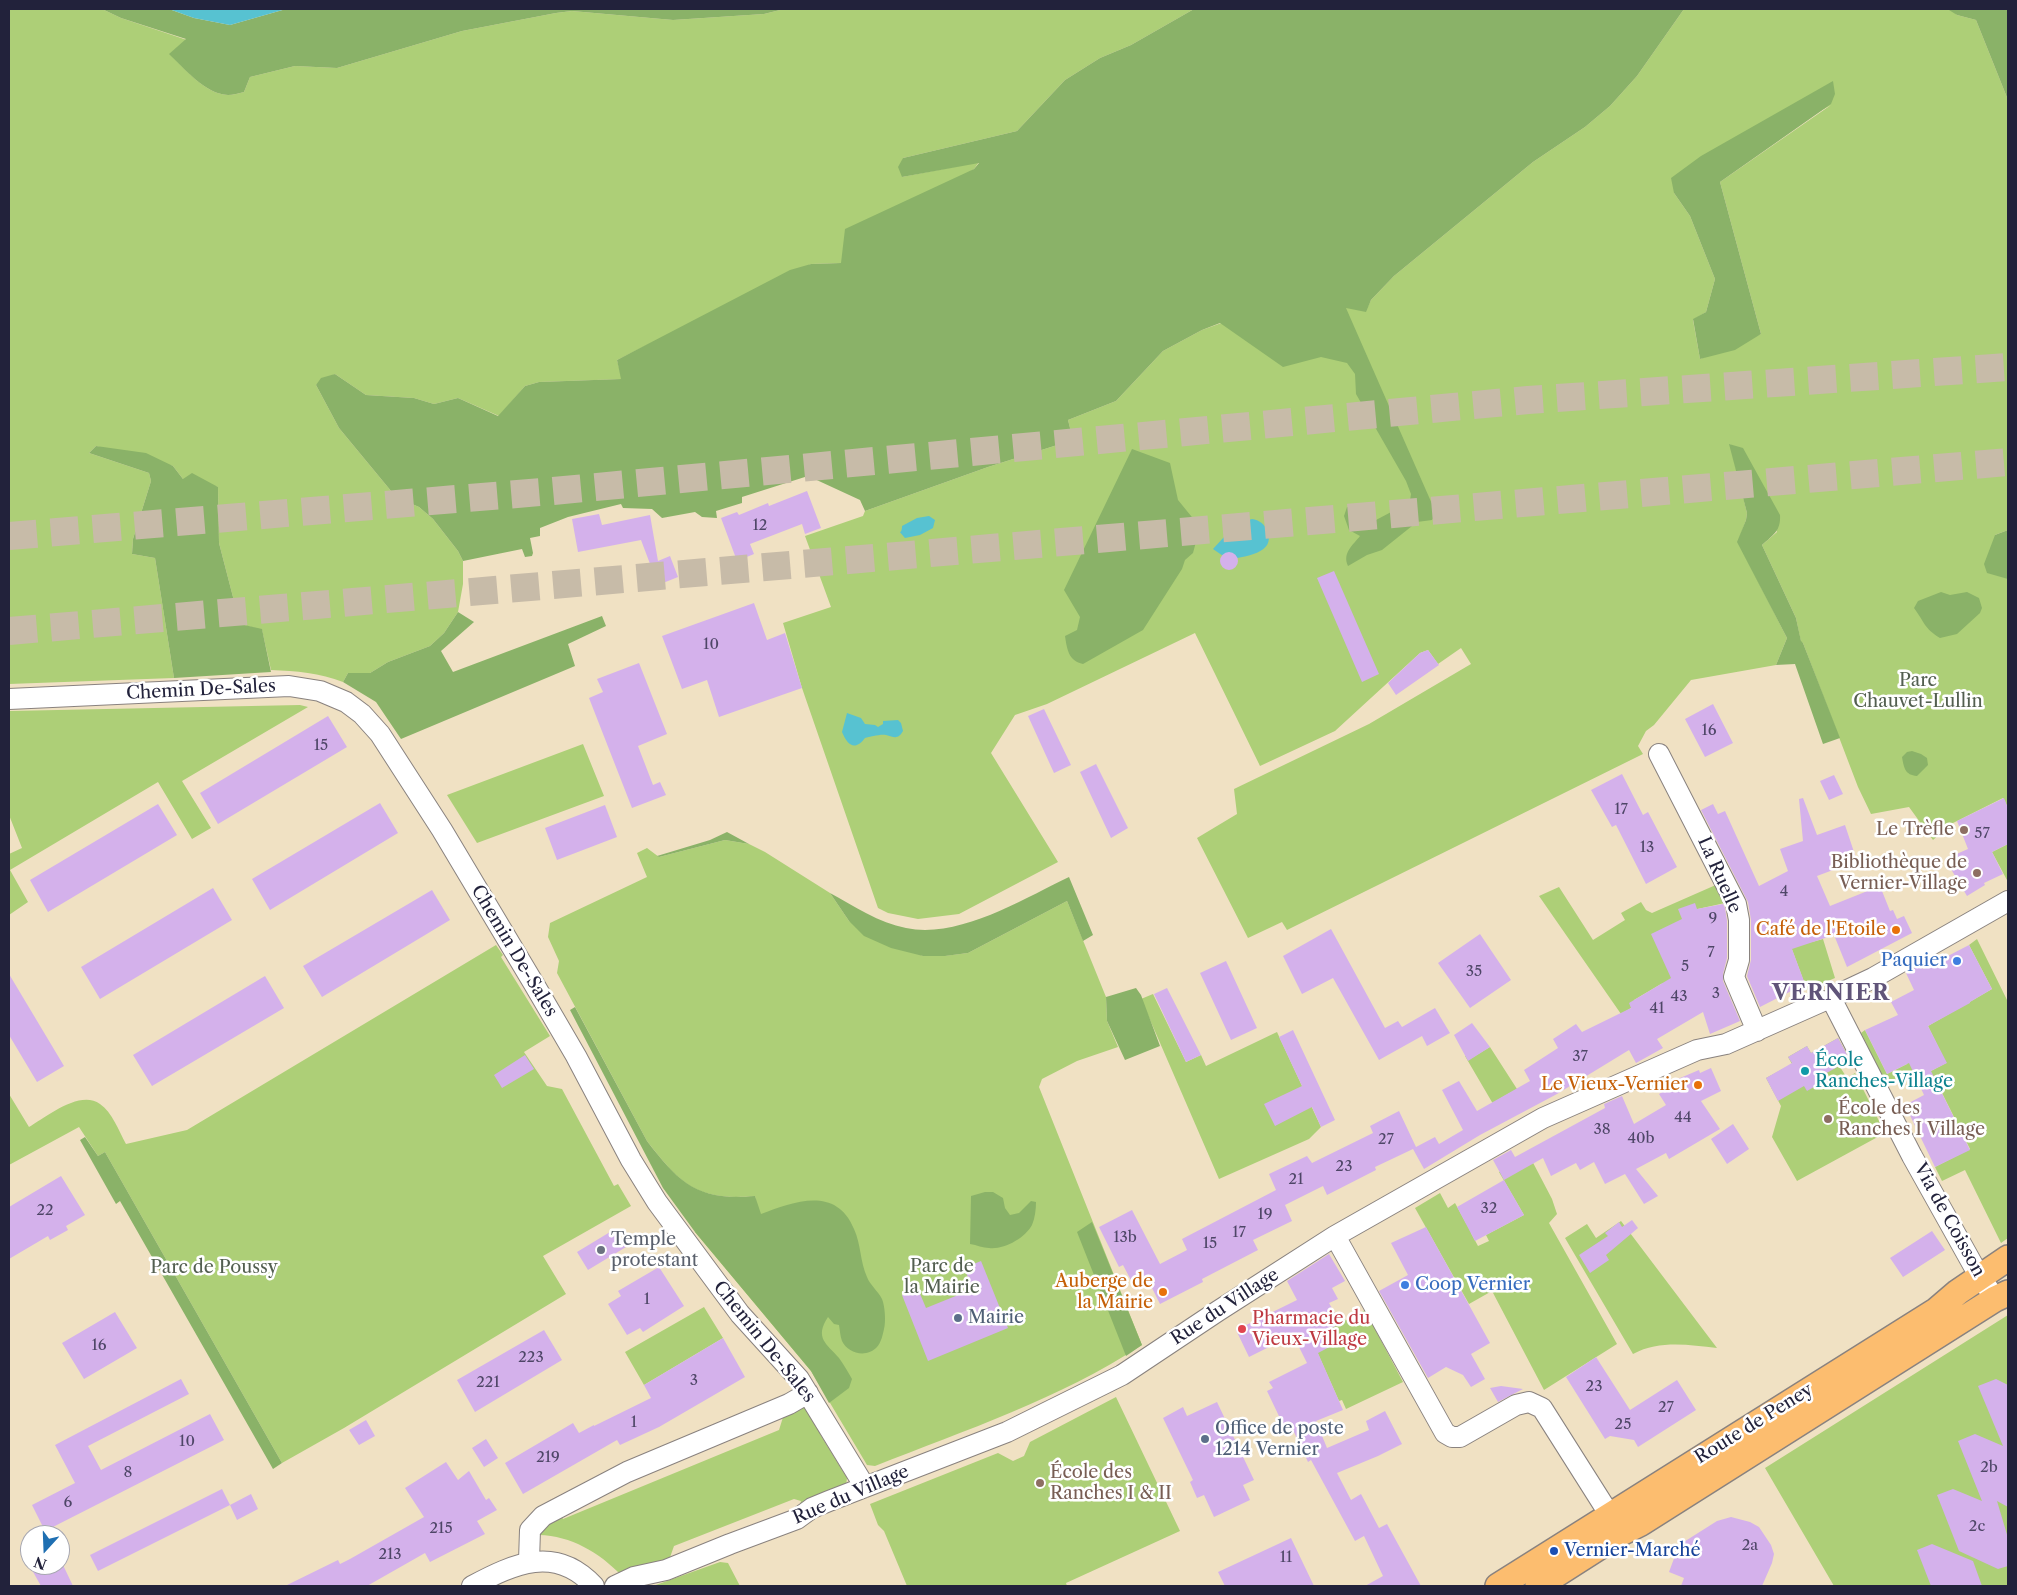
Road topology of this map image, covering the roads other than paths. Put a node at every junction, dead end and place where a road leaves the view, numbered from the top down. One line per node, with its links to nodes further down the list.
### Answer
1 (9, 699): 10 (street, Chemin De-Sales)
2 (1659, 754): 5 (street, La Ruelle)
3 (2008, 901): 4 (street, Rue du Village)
4 (1833, 1000): 5 (street, Rue du Village); 8 (street, Via de Coisson)
5 (1757, 1031): 6 (street, Rue du Village)
6 (1335, 1236): 11 (street, Rue du Village); 12 (street)
7 (2008, 1258): 8 (main road, Route de Peney)
8 (1980, 1276): 9 (street, Via de Coisson); 12 (main road, Route de Peney)
9 (2001, 1296): 12 (main road, Route de Peney)
10 (808, 1393): 11 (street, Chemin De-Sales); 13 (street)
11 (865, 1487): 16 (street, Rue du Village)
12 (1616, 1524): 17 (main road, Route de Peney); 18 (main road, Route de Peney)
13 (529, 1562): 14 (street); 15 (street)
14 (472, 1586)
15 (594, 1586)
16 (615, 1586)
17 (1498, 1586)
18 (1538, 1586)

